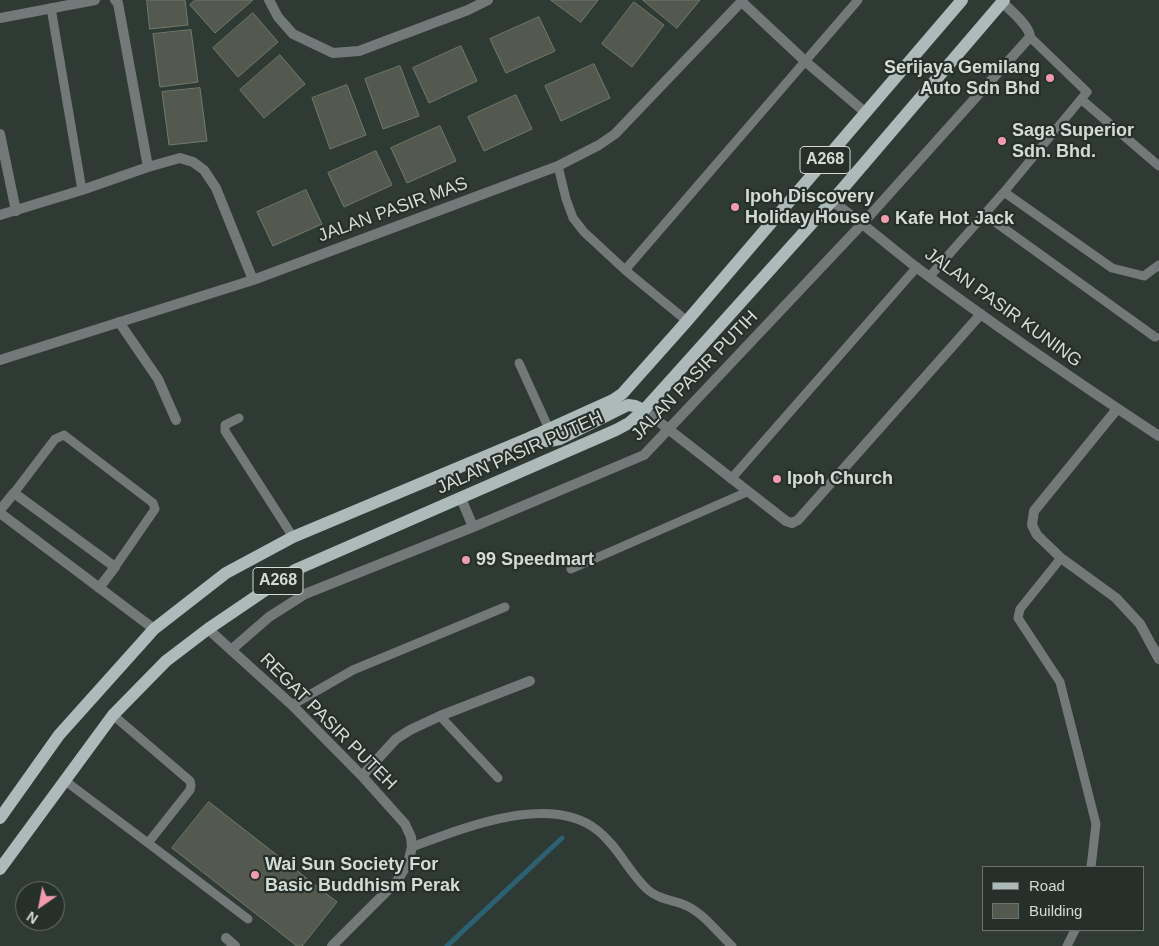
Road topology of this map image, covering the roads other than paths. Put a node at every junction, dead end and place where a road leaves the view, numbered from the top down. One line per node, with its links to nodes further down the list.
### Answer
1 (95, 0): 9 (street)
2 (115, 0): 18 (street)
3 (270, 0): 4 (street)
4 (488, 0)
5 (858, 0): 12 (lane)
6 (962, 0): 14 (main road, JALAN PASIR PUTEH / A268)
7 (743, 1): 12 (street); 16 (street, JALAN PASIR MAS)
8 (1003, 1): 11 (street); 21 (main road, JALAN PASIR PUTEH / A268)
9 (51, 8): 10 (street); 19 (lane)
10 (0, 18)
11 (1030, 37): 13 (lane); 25 (street, JALAN PASIR PUTIH)
12 (806, 62): 14 (street); 28 (lane)
13 (1082, 100): 17 (lane); 20 (lane)
14 (866, 113): 32 (main road, JALAN PASIR PUTEH / A268)
15 (0, 134): 22 (street)
16 (558, 166): 28 (lane); 30 (street, JALAN PASIR MAS)
17 (1159, 166)
18 (148, 167): 19 (street); 30 (street)
19 (82, 190): 22 (street)
20 (1004, 192): 23 (lane); 26 (lane)
21 (832, 201): 25 (street, JALAN PASIR KUNING); 38 (main road, JALAN PASIR PUTEH / A268)
22 (16, 211): 24 (street)
23 (984, 214): 29 (lane); 34 (lane)
24 (0, 215)
25 (862, 223): 27 (street, JALAN PASIR KUNING); 42 (street, JALAN PASIR PUTIH)
26 (1159, 265)
27 (916, 267): 29 (street, JALAN PASIR KUNING); 45 (lane)
28 (625, 270): 32 (lane)
29 (930, 276): 31 (street, JALAN PASIR KUNING)
30 (253, 280): 33 (street, JALAN PASIR MAS)
31 (981, 314): 37 (street, JALAN PASIR KUNING); 47 (street)
32 (687, 321): 41 (main road, JALAN PASIR PUTEH / A268)
33 (119, 322): 35 (street, JALAN PASIR MAS); 40 (street)
34 (1155, 337)
35 (0, 360)
36 (519, 363): 41 (lane)
37 (1117, 409): 43 (street, JALAN PASIR KUNING); 52 (street)
38 (644, 410): 42 (street); 44 (main road); 48 (main road, JALAN PASIR PUTEH / A268)
39 (239, 418): 51 (lane)
40 (176, 420)
41 (549, 429): 44 (main road, JALAN PASIR PUTEH / A268)
42 (669, 430): 45 (street); 50 (street, JALAN PASIR PUTIH)
43 (1159, 436)
44 (529, 438): 51 (main road, JALAN PASIR PUTEH / A268)
45 (731, 479): 47 (street)
46 (14, 492): 49 (street); 53 (street); 53 (lane)
47 (747, 492): 54 (lane)
48 (461, 498): 50 (street); 58 (main road, JALAN PASIR PUTEH / A268)
49 (0, 512): 55 (street)
50 (473, 527): 59 (street, JALAN PASIR PUTIH)
51 (293, 537): 57 (main road, JALAN PASIR PUTEH / A268)
52 (1061, 558): 60 (street); 71 (lane)
53 (114, 567): 55 (street)
54 (571, 569)
55 (100, 588): 57 (street)
56 (505, 607): 62 (lane)
57 (154, 629): 68 (main road, JALAN PASIR PUTEH / A268)
58 (208, 629): 59 (street, REGAT PASIR PUTEH); 63 (main road, JALAN PASIR PUTEH / A268)
59 (231, 650): 62 (street, REGAT PASIR PUTEH)
60 (1159, 659)
61 (530, 682): 64 (street)
62 (292, 705): 65 (street, REGAT PASIR PUTEH)
63 (113, 715): 67 (main road, JALAN PASIR PUTEH / A268); 69 (lane)
64 (440, 716): 65 (street); 66 (lane)
65 (362, 776): 70 (street, REGAT PASIR PUTEH)
66 (498, 778)
67 (64, 780): 69 (lane); 72 (main road, JALAN PASIR PUTEH / A268)
68 (0, 818)
69 (148, 843): 73 (lane)
70 (412, 848): 77 (street); 78 (lane)
71 (1091, 866)
72 (0, 869)
73 (248, 920)
74 (1075, 931): 79 (lane)
75 (226, 938): 76 (street)
76 (235, 946)
77 (332, 946)
78 (732, 946)
79 (1068, 946)

